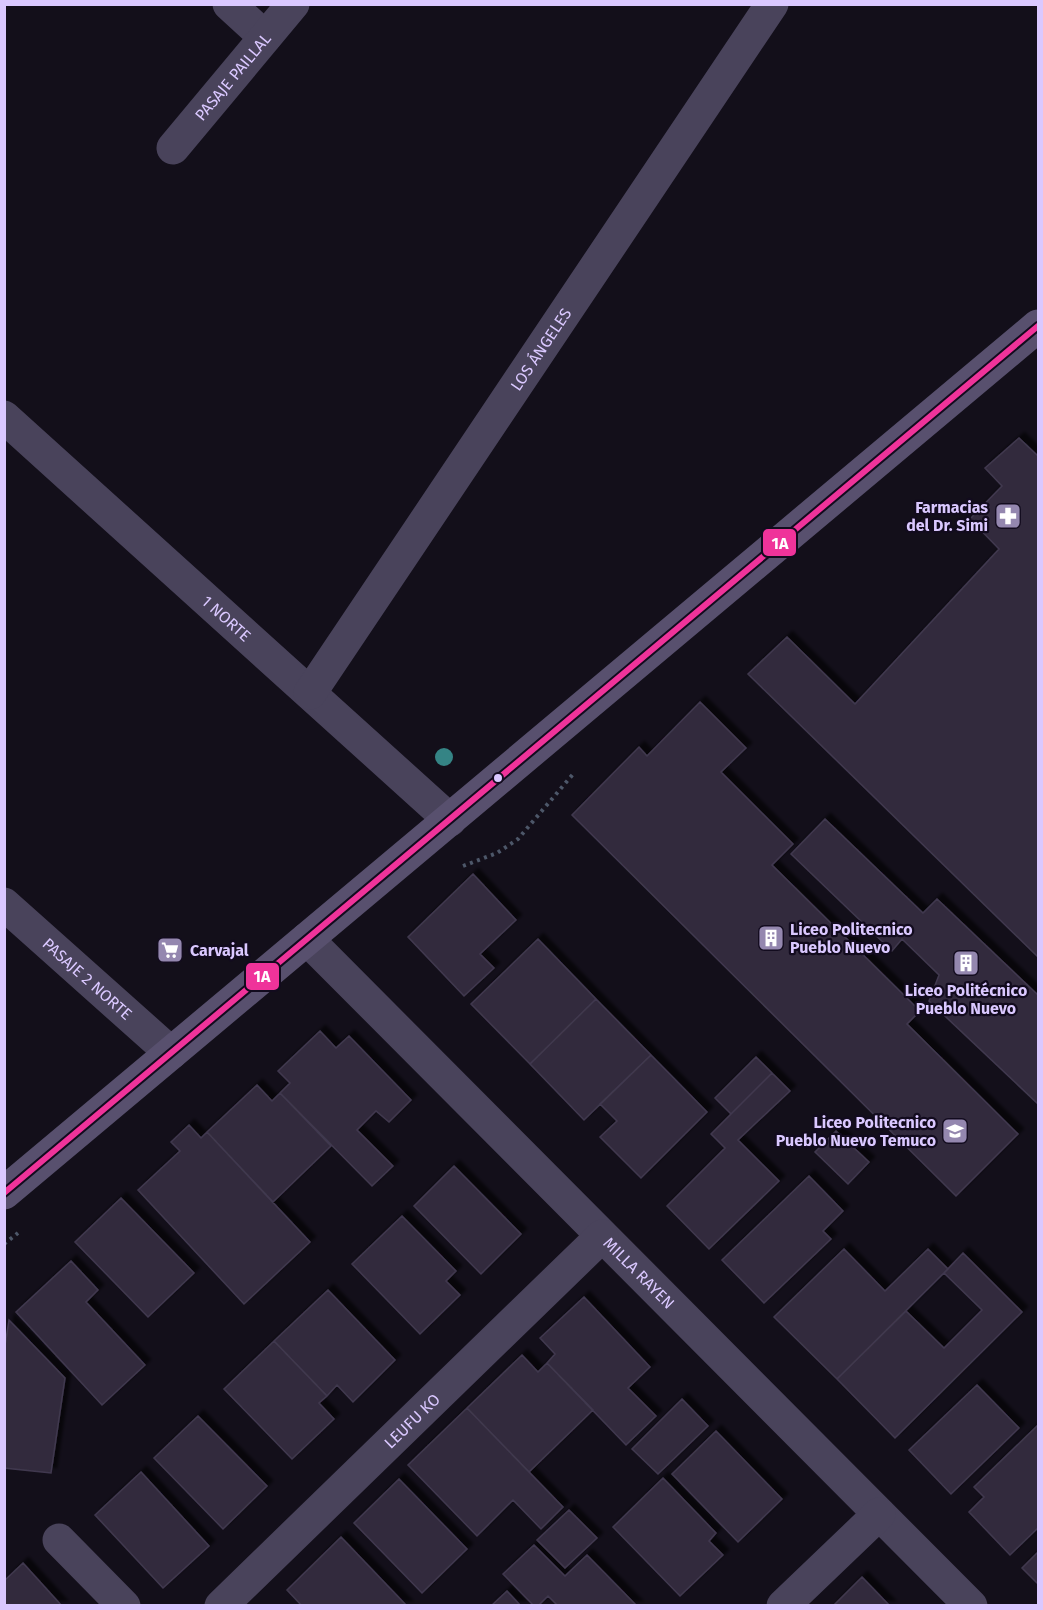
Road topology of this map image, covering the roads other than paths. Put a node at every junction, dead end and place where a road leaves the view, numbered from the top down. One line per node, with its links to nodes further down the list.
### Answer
1 (229, 4): 4 (street)
2 (293, 4): 4 (street, PASAJE PAILLAL)
3 (772, 4): 8 (street, LOS ÁNGELES)
4 (266, 37): 5 (street, PASAJE PAILLAL)
5 (173, 148)
6 (1038, 326): 9 (main road)
7 (4, 417): 8 (street, 1 NORTE)
8 (310, 693): 9 (street, 1 NORTE)
9 (450, 820): 11 (main road)
10 (4, 904): 12 (street, PASAJE 2 NORTE)
11 (307, 939): 12 (main road); 14 (street, MILLA RAYEN)
12 (171, 1053): 13 (main road)
13 (4, 1193)
14 (602, 1236): 15 (street, MILLA RAYEN); 18 (street, LEUFU KO)
15 (879, 1515): 19 (street); 20 (street, MILLA RAYEN)
16 (59, 1540): 17 (street)
17 (124, 1605)
18 (221, 1605)
19 (783, 1605)
20 (971, 1605)

